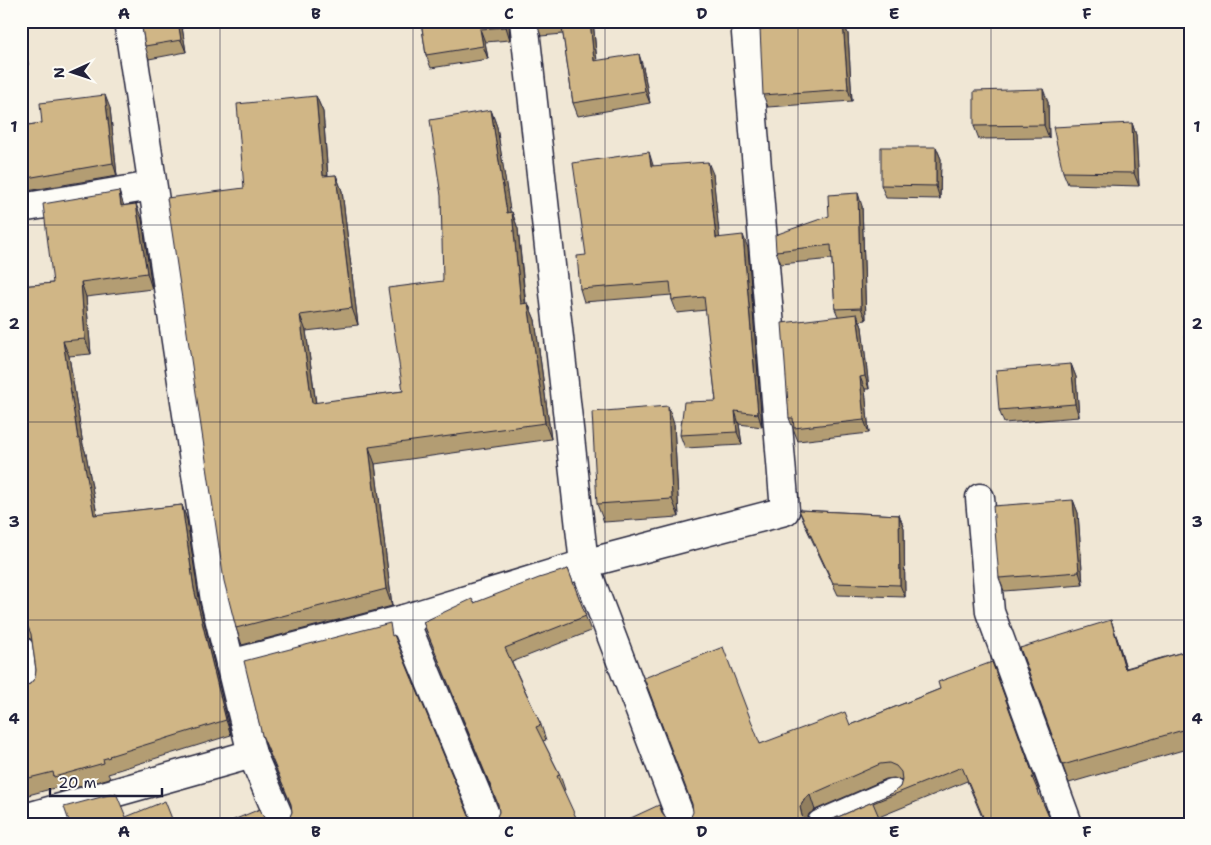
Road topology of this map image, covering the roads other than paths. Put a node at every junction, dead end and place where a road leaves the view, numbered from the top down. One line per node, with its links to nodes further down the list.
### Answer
1 (128, 21): 4 (street)
2 (524, 21): 7 (street)
3 (746, 33): 7 (street)
4 (152, 186): 5 (street); 10 (street)
5 (21, 208)
6 (980, 498): 19 (street)
7 (584, 564): 8 (street); 17 (street)
8 (404, 619): 10 (street); 16 (street)
9 (21, 651): 11 (street)
10 (230, 664): 12 (street)
11 (21, 688)
12 (252, 754): 14 (street); 15 (street)
13 (892, 793): 18 (street)
14 (39, 819)
15 (282, 824)
16 (489, 824)
17 (683, 824)
18 (821, 824)
19 (1068, 824)

